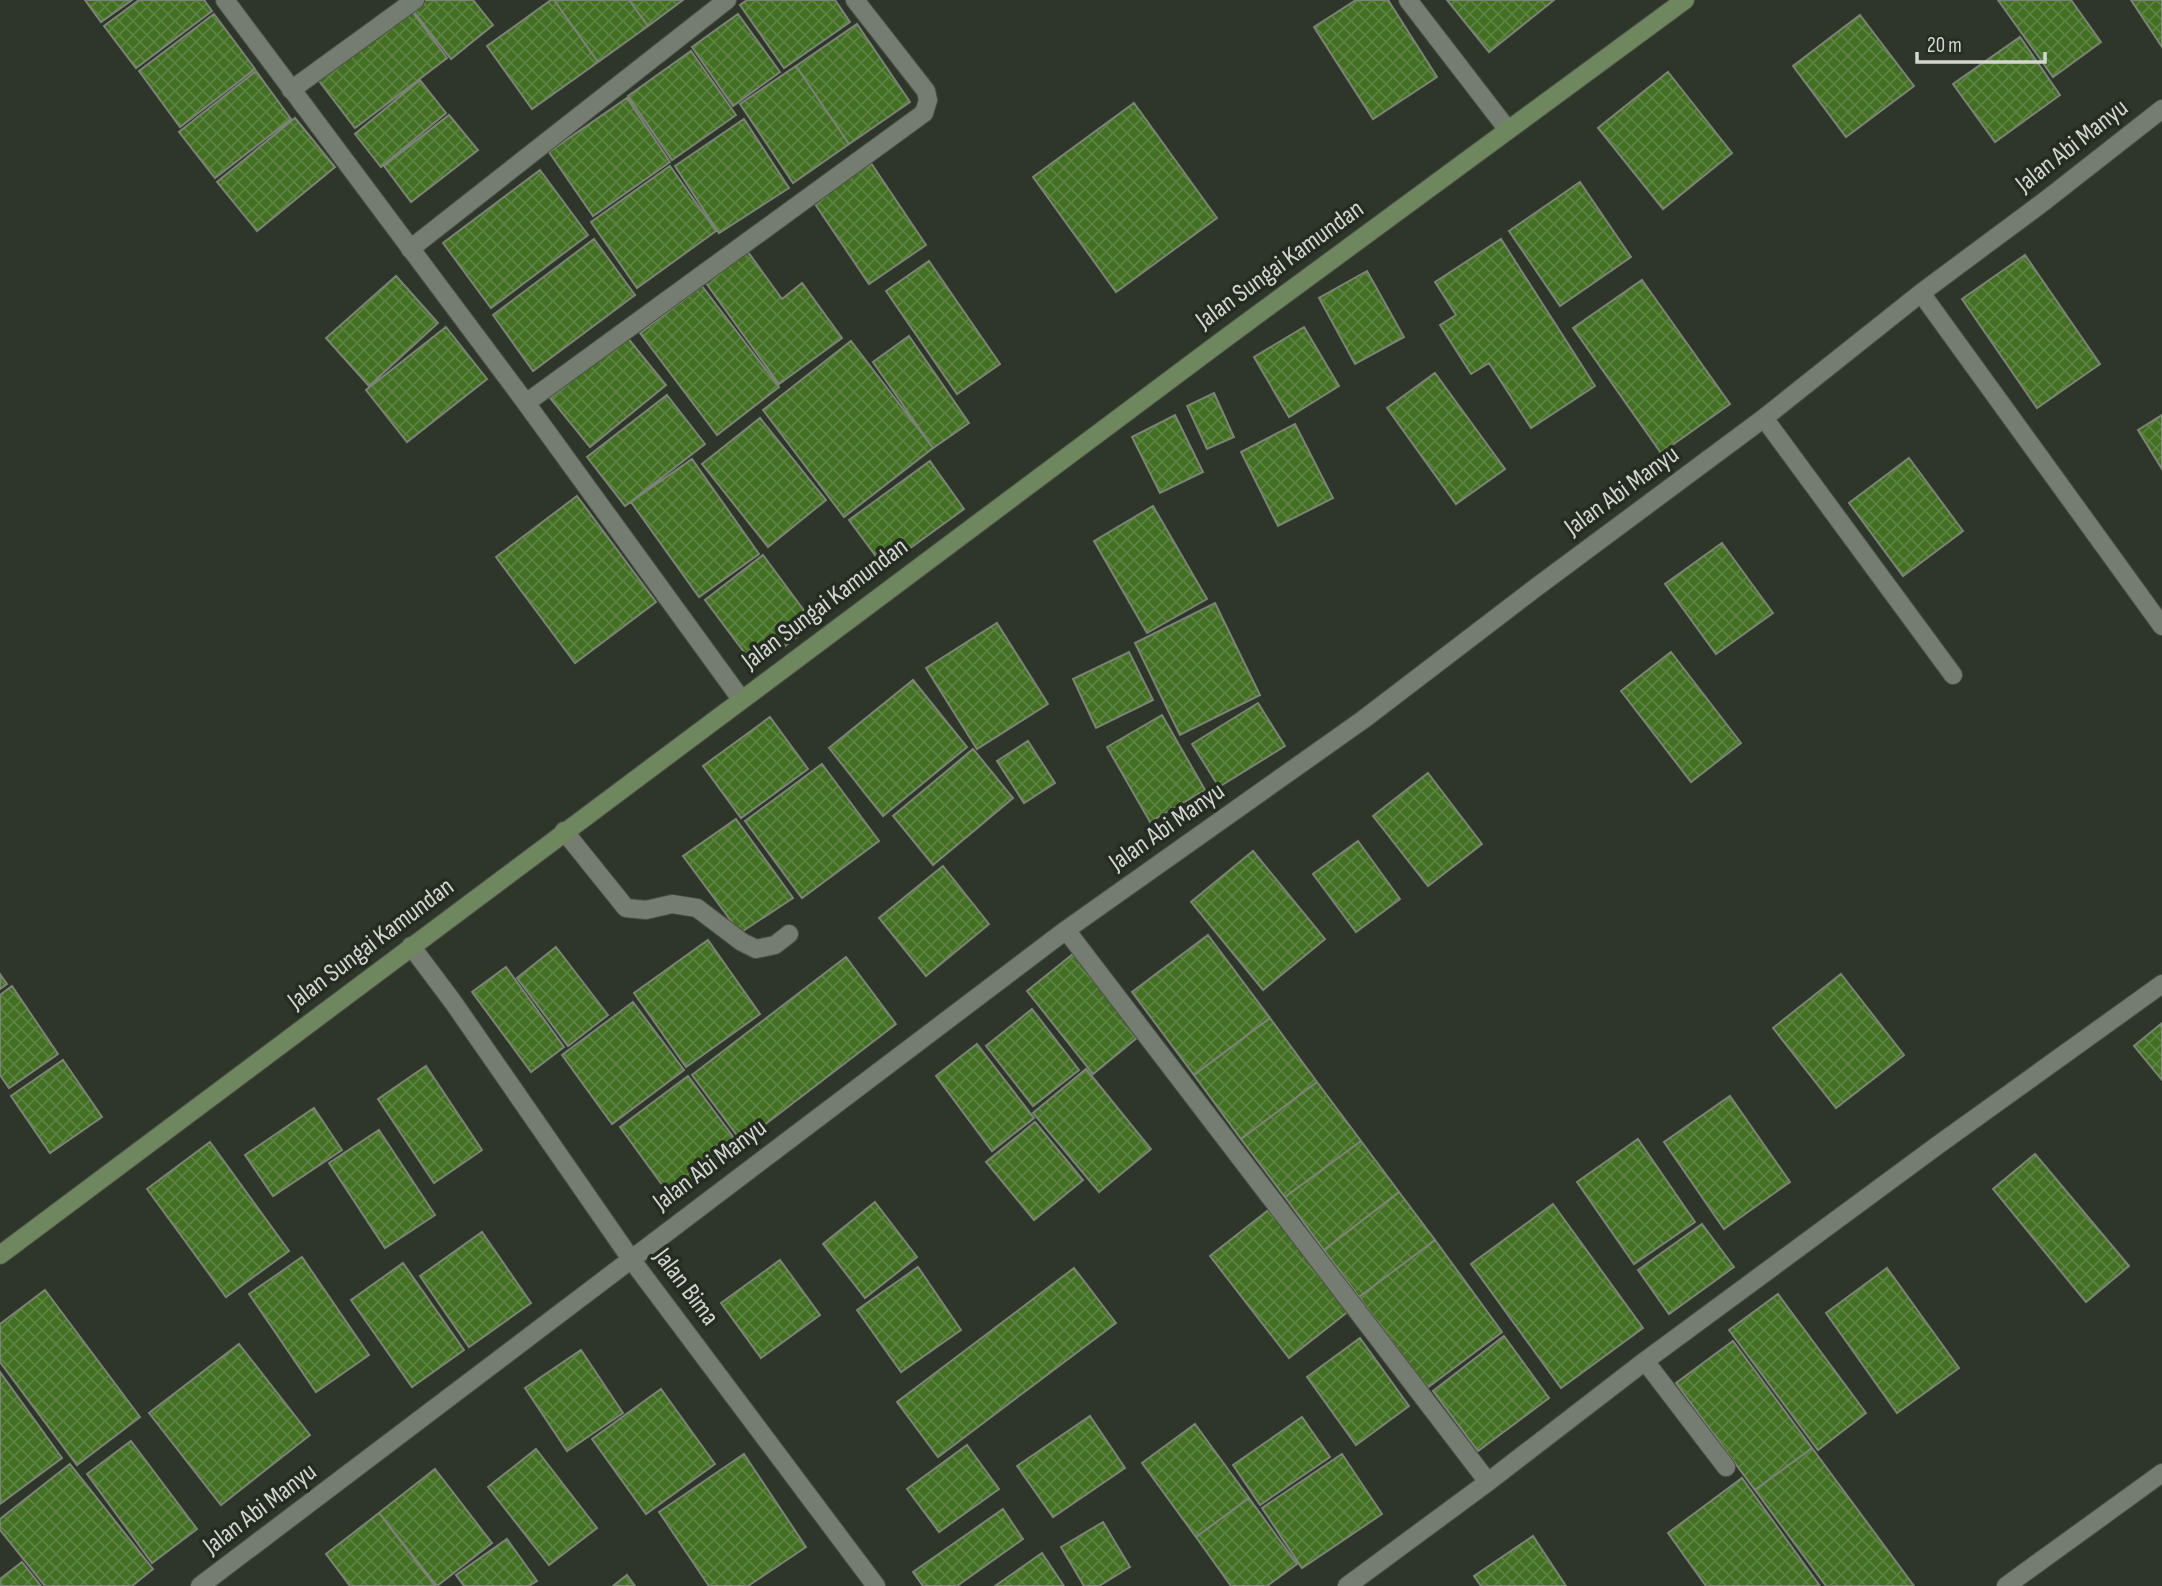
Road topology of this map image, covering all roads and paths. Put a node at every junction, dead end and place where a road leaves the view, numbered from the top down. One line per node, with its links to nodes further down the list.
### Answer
1 (225, 0): 7 (street)
2 (415, 0): 7 (street)
3 (727, 0): 10 (street)
4 (855, 0): 12 (street)
5 (1408, 0): 9 (street)
6 (1685, 0): 9 (main road, Jalan Sungai Kamundan)
7 (291, 90): 10 (street)
8 (2162, 109): 11 (street, Jalan Abi Manyu)
9 (1508, 130): 16 (main road, Jalan Sungai Kamundan)
10 (410, 250): 12 (street)
11 (1921, 293): 13 (street, Jalan Abi Manyu); 14 (street)
12 (526, 403): 16 (street)
13 (1765, 418): 15 (street); 18 (street, Jalan Abi Manyu)
14 (2162, 626)
15 (1953, 675)
16 (741, 699): 17 (main road, Jalan Sungai Kamundan)
17 (564, 831): 19 (street); 20 (main road, Jalan Sungai Kamundan)
18 (1066, 930): 23 (street, Jalan Abi Manyu); 27 (street)
19 (789, 933)
20 (411, 946): 22 (main road, Jalan Sungai Kamundan); 23 (street, Jalan Bima)
21 (2162, 984): 24 (street)
22 (0, 1255)
23 (631, 1259): 28 (street, Jalan Abi Manyu); 29 (street, Jalan Bima)
24 (1645, 1361): 25 (street); 27 (street)
25 (1726, 1467)
26 (2162, 1473): 31 (street)
27 (1488, 1482): 30 (street)
28 (200, 1586)
29 (876, 1586)
30 (1347, 1586)
31 (2006, 1586)

